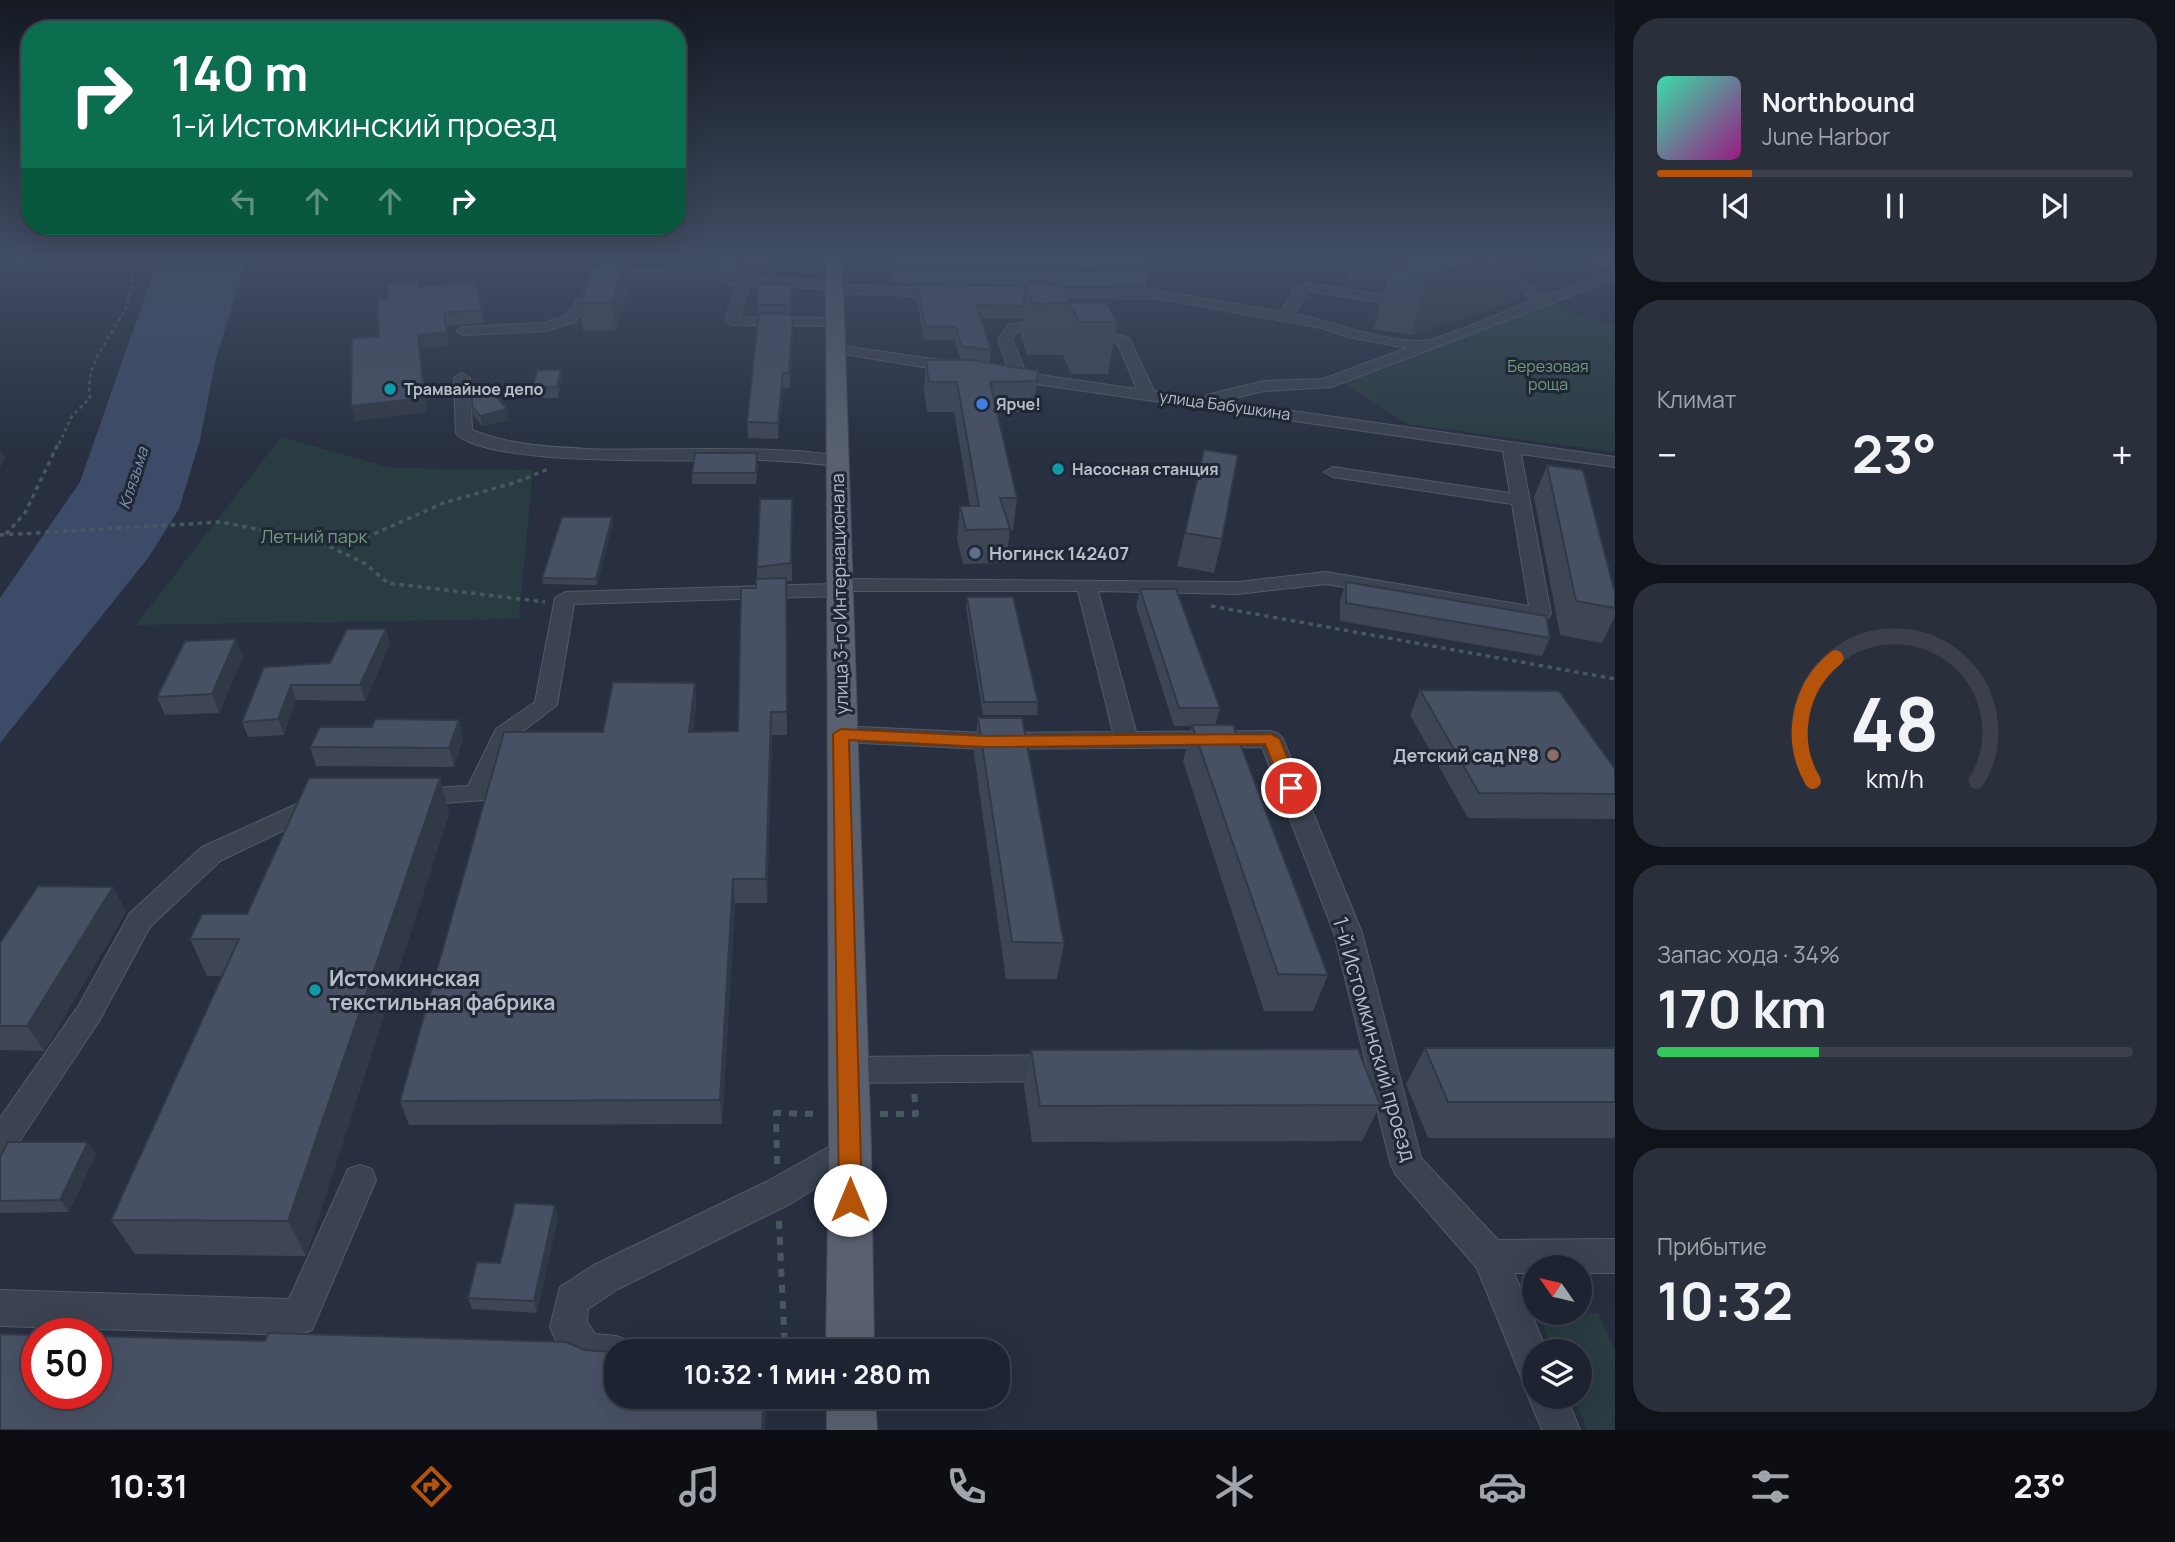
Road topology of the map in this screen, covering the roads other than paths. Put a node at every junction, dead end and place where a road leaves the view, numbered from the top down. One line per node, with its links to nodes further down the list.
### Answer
1 (835, 322): 7 (main road, улица 3-го Интернационала)
2 (559, 323): 5 (street)
3 (1317, 323): 6 (street)
4 (1482, 323): 6 (street)
5 (463, 331)
6 (1422, 346): 13 (street)
7 (836, 349): 8 (street); 16 (main road, улица 3-го Интернационала)
8 (967, 369)
9 (993, 372): 10 (street, улица Бабушкина)
10 (1019, 376): 12 (street, улица Бабушкина); 12 (street)
11 (462, 378): 15 (street)
12 (1147, 394): 13 (street, улица Бабушкина)
13 (1198, 402): 14 (street, улица Бабушкина)
14 (1511, 447): 17 (street, улица Бабушкина); 19 (street)
15 (588, 456): 16 (street)
16 (838, 461): 21 (main road, улица 3-го Интернационала)
17 (1615, 461)
18 (1333, 472): 19 (street)
19 (1520, 500): 20 (street)
20 (1086, 585): 21 (street); 23 (street)
21 (839, 587): 22 (main road, улица 3-го Интернационала); 24 (street)
22 (841, 734): 23 (street, 1-й Истомкинский проезд); 27 (main road, улица 3-го Интернационала)
23 (1126, 738): 31 (street, 1-й Истомкинский проезд)
24 (383, 799)
25 (342, 802): 28 (street)
26 (1094, 1067): 27 (street)
27 (848, 1070): 29 (main road, улица 3-го Интернационала)
28 (0, 1143)
29 (850, 1150): 34 (main road, улица 3-го Интернационала); 36 (street)
30 (360, 1180): 33 (street)
31 (1490, 1256): 32 (street); 35 (street, 1-й Истомкинский проезд)
32 (1615, 1256)
33 (0, 1308)
34 (850, 1339)
35 (1524, 1339)
36 (604, 1353)
37 (851, 1409): 39 (main road)
38 (1552, 1409): 40 (street)
39 (852, 1430)
40 (1561, 1430)

